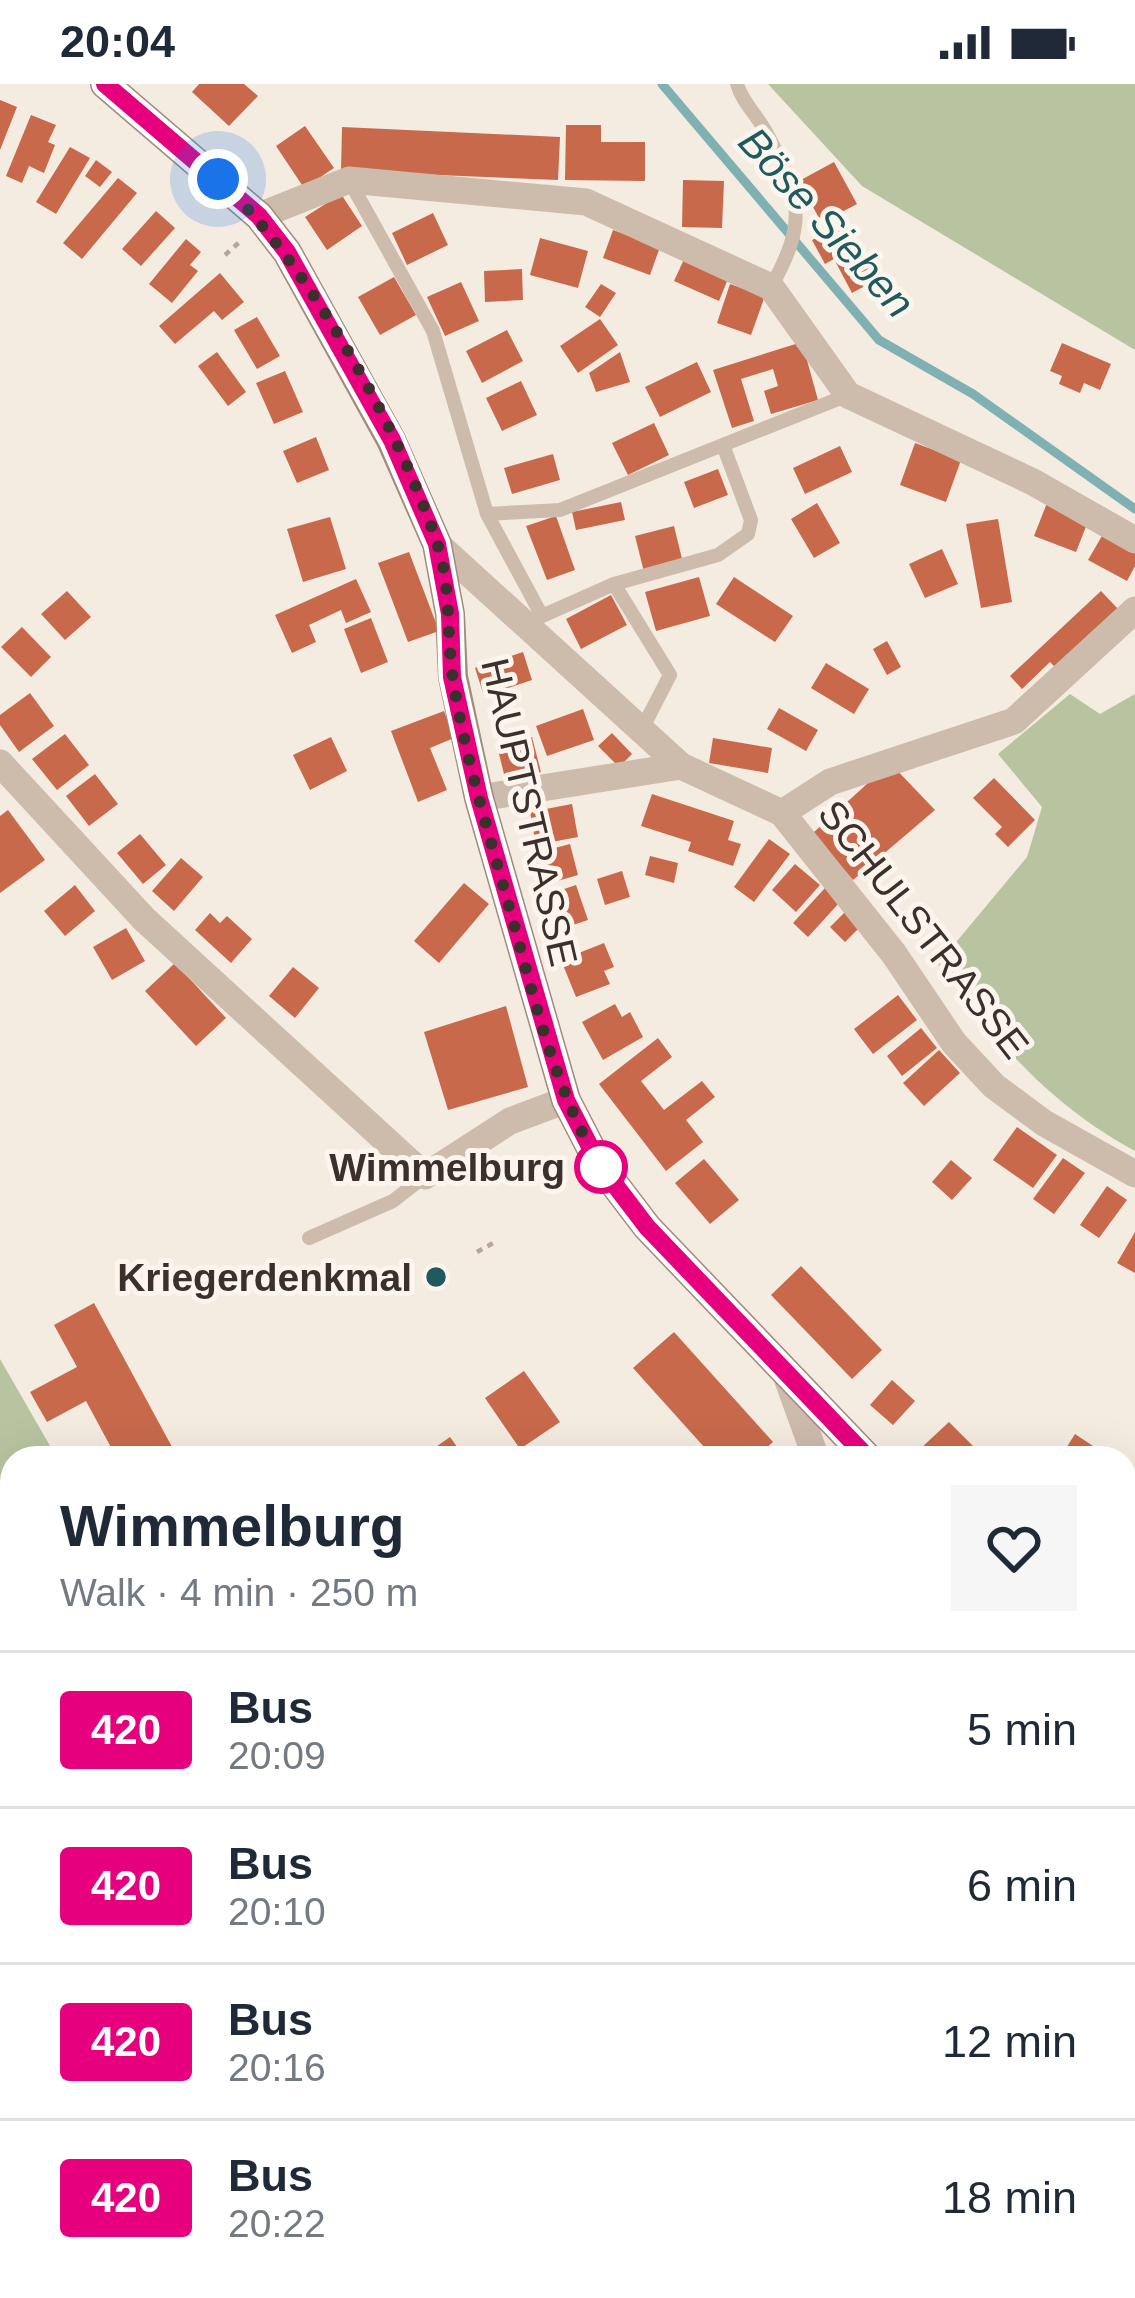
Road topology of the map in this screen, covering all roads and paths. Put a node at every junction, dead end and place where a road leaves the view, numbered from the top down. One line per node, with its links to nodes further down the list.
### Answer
1 (105, 84): 4 (main road, HAUPTSTRASSE)
2 (737, 84): 5 (lane)
3 (349, 180): 4 (street); 5 (street); 8 (lane)
4 (259, 216): 10 (main road, HAUPTSTRASSE)
5 (779, 276): 6 (street)
6 (848, 395): 7 (lane); 9 (street)
7 (723, 445): 8 (lane); 11 (lane)
8 (487, 514): 11 (lane)
9 (1135, 540)
10 (437, 544): 13 (street, SCHULSTRASSE); 16 (main road, HAUPTSTRASSE)
11 (614, 584): 13 (lane)
12 (1135, 610): 17 (street)
13 (641, 731): 15 (street, SCHULSTRASSE)
14 (0, 764): 20 (street)
15 (681, 766): 16 (street); 17 (street, SCHULSTRASSE)
16 (479, 798): 18 (main road, HAUPTSTRASSE)
17 (782, 813): 19 (street, SCHULSTRASSE)
18 (566, 1100): 20 (street); 24 (main road, HAUPTSTRASSE)
19 (1135, 1174)
20 (424, 1176): 21 (lane)
21 (310, 1238)
22 (494, 1242): 23 (path)
23 (477, 1252)
24 (787, 1378): 25 (street, HAUPTSTRASSE); 26 (main road, HAUPTSTRASSE)
25 (812, 1446)
26 (856, 1446)

